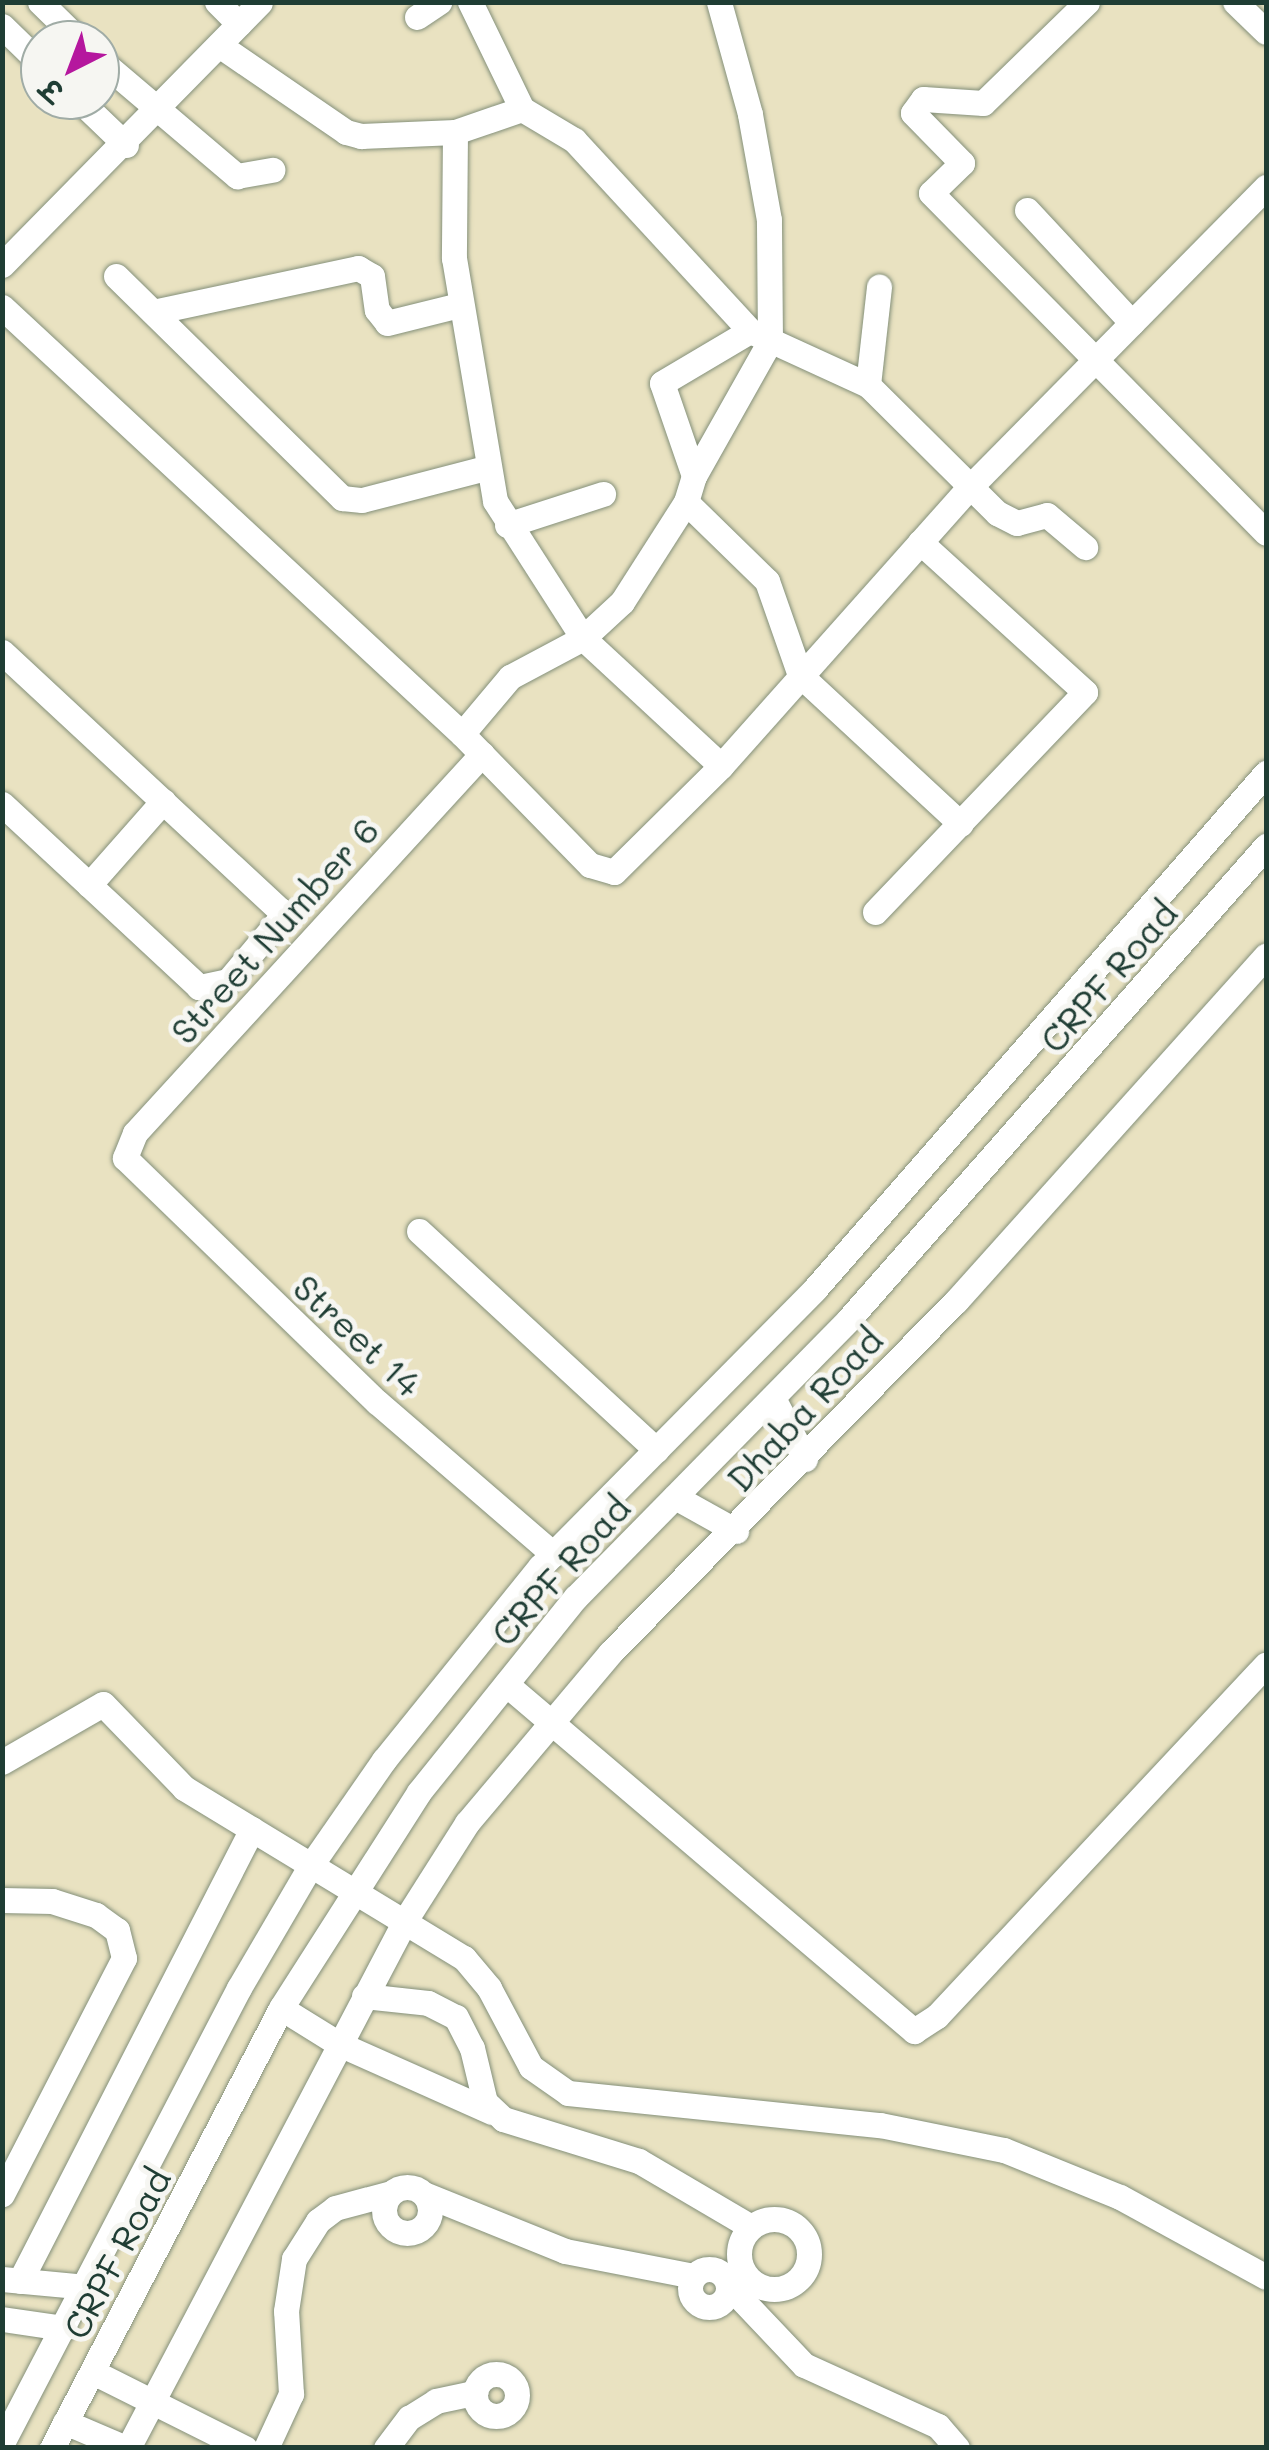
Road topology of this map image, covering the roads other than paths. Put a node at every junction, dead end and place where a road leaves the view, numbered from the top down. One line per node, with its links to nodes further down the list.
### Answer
1 (40, 2): 10 (street)
2 (216, 2): 11 (street)
3 (260, 2): 11 (street)
4 (439, 2): 9 (street)
5 (470, 2): 15 (street)
6 (719, 2): 30 (street)
7 (1087, 2): 31 (street)
8 (1235, 2): 12 (street)
9 (417, 18)
10 (58, 20)
11 (239, 24): 13 (street)
12 (1266, 32)
13 (219, 45): 16 (street); 18 (street)
14 (120, 79): 16 (street)
15 (522, 109): 18 (street); 30 (street)
16 (156, 114): 19 (street); 20 (street)
17 (100, 120): 19 (street)
18 (455, 132): 26 (street)
19 (126, 145): 23 (street)
20 (272, 170)
21 (1266, 187): 29 (street)
22 (1027, 210): 29 (street)
23 (2, 265)
24 (116, 276): 28 (street)
25 (879, 287): 32 (street)
26 (460, 305): 28 (street); 33 (street)
27 (2, 307): 45 (street)
28 (153, 312): 33 (street)
29 (1132, 323): 31 (street)
30 (760, 336): 32 (street); 34 (street); 34 (street)
31 (1094, 362): 35 (street); 39 (street)
32 (868, 385): 35 (street)
33 (486, 468): 38 (street)
34 (694, 476): 37 (street)
35 (969, 488): 40 (street); 41 (street)
36 (602, 494): 38 (street)
37 (686, 502): 42 (street); 44 (street)
38 (507, 524): 42 (street)
39 (1266, 534)
40 (920, 542): 44 (street); 51 (street)
41 (1084, 547)
42 (583, 638): 45 (street); 47 (street)
43 (2, 652): 49 (street)
44 (800, 675): 47 (street); 51 (street)
45 (462, 734): 46 (street)
46 (482, 754): 47 (street); 56 (street, Street Number 6)
47 (721, 766)
48 (1266, 774): 59 (street)
49 (163, 801): 53 (street); 53 (street)
50 (2, 804): 53 (street)
51 (961, 824): 54 (street)
52 (1266, 846): 58 (street, CRPF Road)
53 (89, 884)
54 (875, 912)
55 (1266, 956): 60 (street, Dhaba Road)
56 (125, 1158): 63 (street, Street 14)
57 (419, 1231): 59 (street)
58 (773, 1398): 60 (street); 61 (street, CRPF Road)
59 (656, 1450): 63 (street)
60 (804, 1459): 62 (street, Dhaba Road)
61 (675, 1497): 62 (street); 65 (street, CRPF Road)
62 (736, 1531): 66 (street, Dhaba Road)
63 (553, 1554): 69 (street)
64 (1266, 1665): 66 (street)
65 (506, 1684): 66 (street); 70 (street, CRPF Road)
66 (551, 1721): 72 (street, Dhaba Road)
67 (2, 1762): 68 (street)
68 (252, 1830): 69 (street); 84 (street)
69 (311, 1865): 70 (street); 75 (street)
70 (354, 1888): 72 (street); 74 (street, CRPF Road)
71 (2, 1900): 80 (street)
72 (406, 1918): 73 (street, Dhaba Road); 83 (street)
73 (364, 1996): 77 (street, Dhaba Road); 78 (street)
74 (281, 2008): 76 (street, CRPF Road); 77 (street)
75 (227, 2012): 76 (street); 85 (street)
76 (269, 2033): 88 (street, CRPF Road)
77 (339, 2044): 78 (street); 90 (street, Dhaba Road)
78 (492, 2112): 82 (street)
79 (390, 2193): 81 (street); 81 (street); 96 (street)
80 (2, 2194)
81 (424, 2194): 98 (street)
82 (751, 2227)
83 (1266, 2278)
84 (8, 2286): 85 (street)
85 (86, 2287): 87 (street)
86 (2, 2319): 87 (street)
87 (64, 2328): 92 (street)
88 (92, 2372): 90 (street); 91 (street, CRPF Road)
89 (475, 2393): 97 (street)
90 (155, 2402): 94 (street, Dhaba Road); 95 (street)
91 (66, 2422): 93 (street, CRPF Road); 94 (street)
92 (2, 2442)
93 (52, 2448)
94 (127, 2448)
95 (245, 2448)
96 (266, 2448)
97 (386, 2448)
98 (957, 2448)

